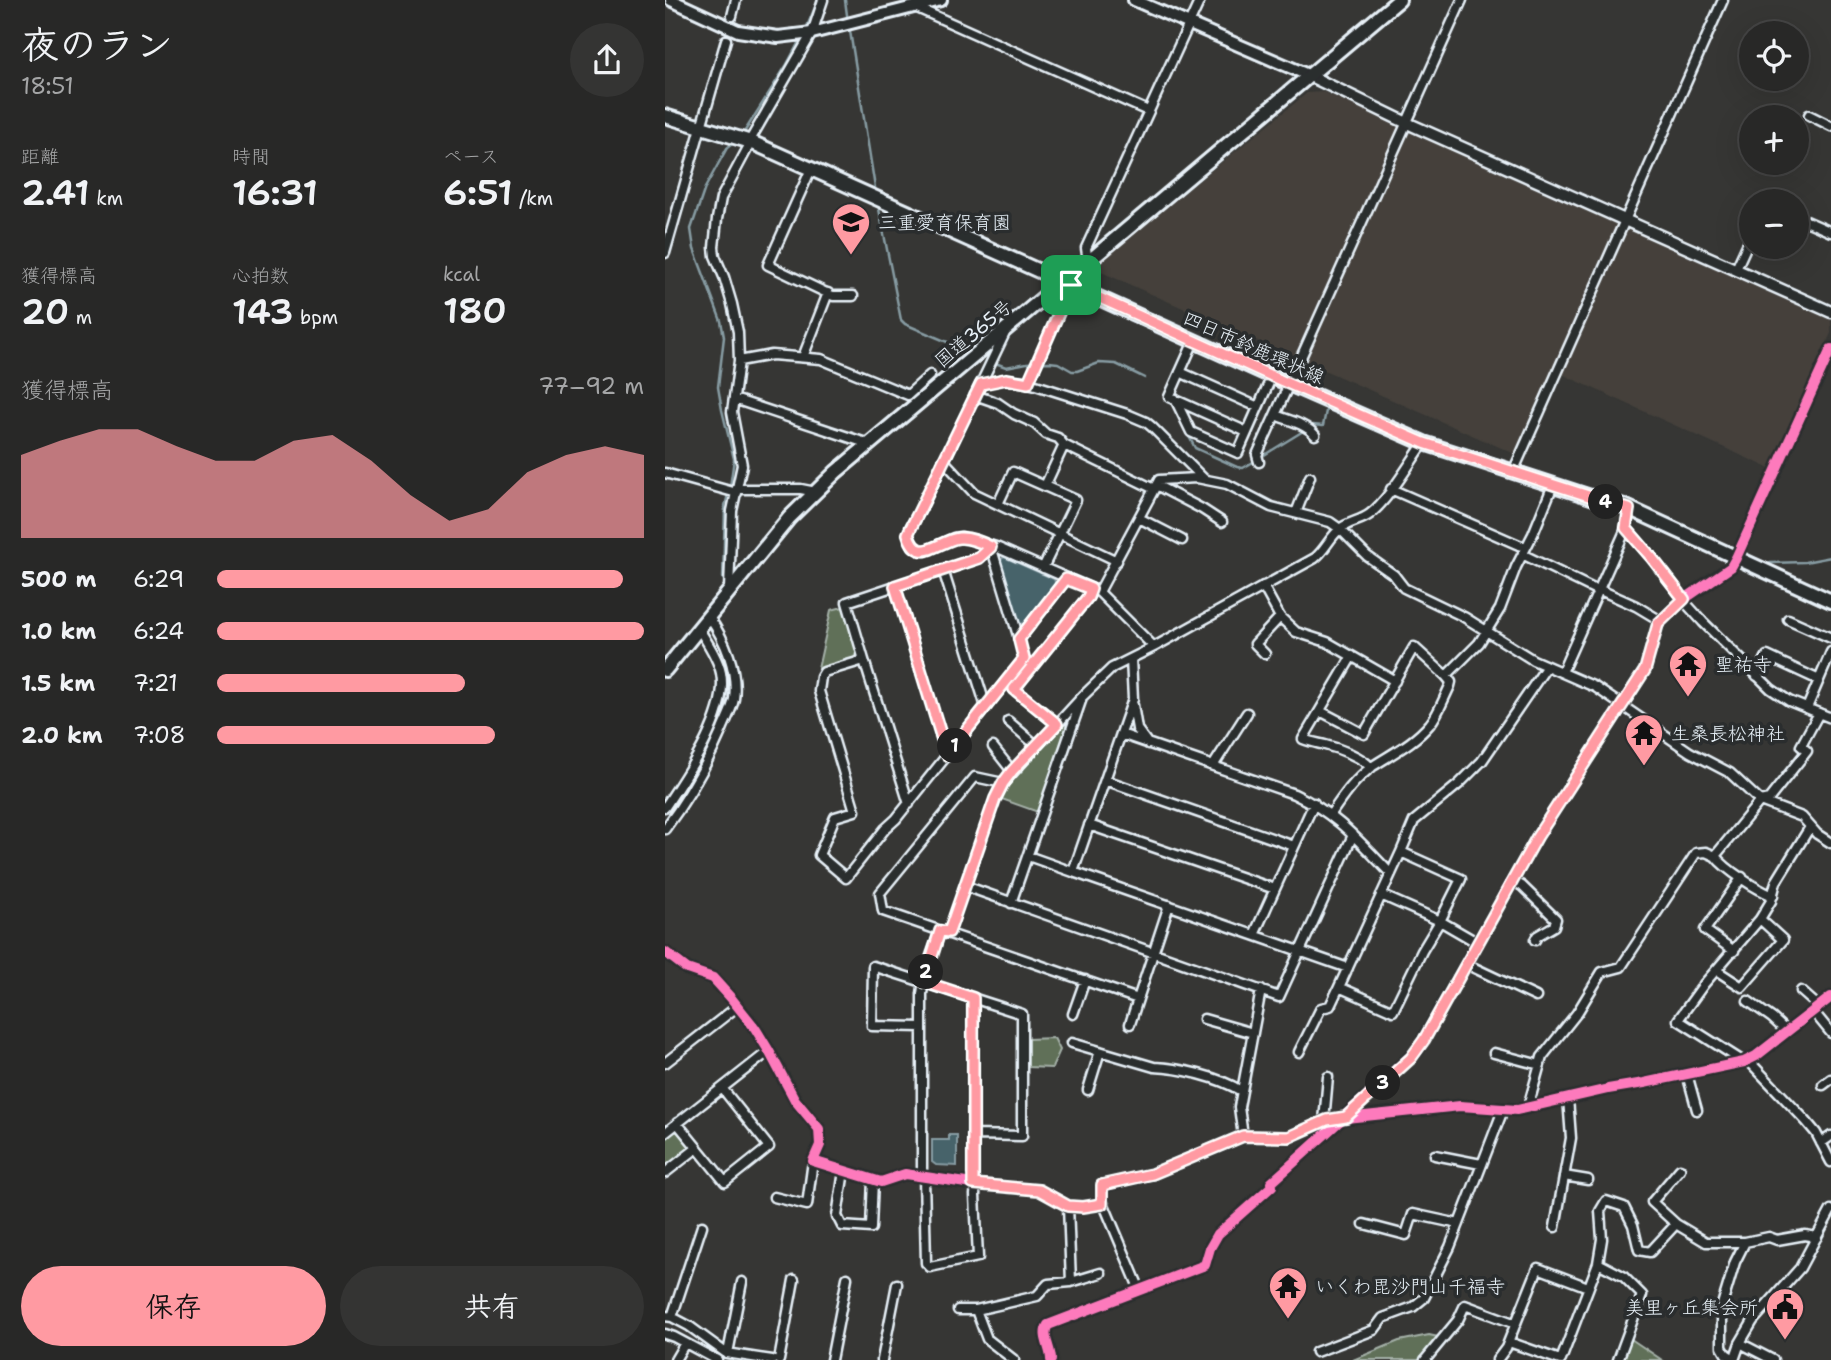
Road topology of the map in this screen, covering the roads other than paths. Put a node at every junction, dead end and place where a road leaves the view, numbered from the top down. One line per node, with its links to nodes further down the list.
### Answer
1 (736, 0): 11 (street)
2 (823, 0): 13 (street)
3 (941, 0): 10 (main road)
4 (1134, 0): 12 (main road)
5 (1200, 0): 12 (street)
6 (1399, 0): 15 (main road, 国道365号)
7 (1462, 0): 19 (street)
8 (1723, 0): 24 (street)
9 (674, 1): 13 (main road)
10 (915, 7): 13 (main road); 16 (street)
11 (732, 16)
12 (1189, 24): 15 (main road); 16 (street)
13 (810, 33): 22 (street)
14 (726, 40): 21 (street)
15 (1308, 75): 19 (street); 29 (main road, 国道365号)
16 (1148, 111): 29 (street)
17 (1809, 115): 20 (street)
18 (665, 116): 21 (main road, 四日市鈴鹿環状線)
19 (1407, 123): 24 (street); 45 (street)
20 (1831, 125)
21 (701, 126): 22 (main road, 四日市鈴鹿環状線); 27 (street)
22 (750, 142): 23 (main road, 四日市鈴鹿環状線); 39 (street)
23 (811, 169): 31 (main road, 四日市鈴鹿環状線); 32 (street)
24 (1626, 220): 30 (street); 59 (street)
25 (1809, 222): 26 (street)
26 (1831, 232)
27 (665, 253)
28 (1741, 259): 30 (street)
29 (1088, 262): 31 (main road, 国道365号)
30 (1736, 269): 34 (street)
31 (1067, 284): 35 (main road, 国道365号); 36 (main road, 四日市鈴鹿環状線); 43 (street)
32 (828, 293): 33 (street); 38 (street)
33 (853, 296)
34 (1831, 312)
35 (1007, 330): 44 (street); 47 (main road, 国道365号)
36 (1194, 341): 40 (street); 42 (main road, 四日市鈴鹿環状線)
37 (1831, 349): 81 (street)
38 (803, 357): 39 (street); 47 (street)
39 (739, 361): 48 (street)
40 (1180, 372): 49 (street); 50 (street)
41 (930, 375): 47 (street)
42 (1272, 376): 45 (main road, 四日市鈴鹿環状線); 50 (street)
43 (1028, 383): 44 (street); 62 (street)
44 (981, 384): 46 (street)
45 (1289, 384): 51 (street); 54 (main road, 四日市鈴鹿環状線)
46 (975, 395): 56 (street); 58 (street)
47 (914, 398): 55 (main road, 国道365号)
48 (734, 399): 55 (street); 67 (street)
49 (1175, 399): 53 (street); 53 (street)
50 (1258, 407): 53 (street)
51 (1275, 415): 52 (street); 57 (street)
52 (1311, 431)
53 (1247, 432)
54 (1424, 443): 59 (main road, 四日市鈴鹿環状線); 66 (street)
55 (869, 444): 68 (main road, 国道365号)
56 (1064, 445): 64 (street); 65 (street)
57 (1258, 459)
58 (944, 461): 69 (street); 78 (street)
59 (1513, 472): 63 (main road, 四日市鈴鹿環状線)
60 (665, 473): 67 (street)
61 (1310, 477): 71 (street)
62 (1204, 479): 65 (street); 71 (street)
63 (1553, 485): 70 (main road, 四日市鈴鹿環状線); 79 (street)
64 (1045, 486): 69 (street); 76 (street)
65 (1155, 487): 72 (street); 73 (street)
66 (1391, 489): 75 (street); 79 (street)
67 (736, 491): 68 (street); 88 (street)
68 (816, 492): 88 (main road, 国道365号)
69 (998, 505): 76 (street)
70 (1629, 509): 74 (street); 81 (main road, 四日市鈴鹿環状線)
71 (1296, 513): 75 (street)
72 (1139, 518): 77 (street); 82 (street)
73 (1222, 522)
74 (1626, 528): 89 (street); 91 (street)
75 (1340, 529): 87 (street); 98 (street)
76 (1060, 534): 82 (street); 83 (street)
77 (1182, 540)
78 (991, 547): 83 (street); 84 (street); 100 (street)
79 (1526, 547): 80 (street)
80 (1522, 556): 89 (street); 98 (street)
81 (1736, 558): 91 (street); 92 (main road, 四日市鈴鹿環状線)
82 (1117, 561): 90 (street)
83 (1043, 568): 85 (street)
84 (943, 570): 86 (street); 117 (street)
85 (1066, 579): 90 (street); 100 (street)
86 (895, 586): 106 (street); 129 (street)
87 (1263, 586): 94 (street); 101 (street)
88 (729, 590): 93 (main road, 国道365号)
89 (1598, 590): 96 (street); 109 (street)
90 (1095, 591): 101 (street); 124 (street)
91 (1683, 600): 96 (street); 111 (street)
92 (1831, 601)
93 (709, 617): 97 (main road, 国道365号); 136 (street)
94 (1280, 617): 103 (street); 104 (street)
95 (1788, 619): 99 (street)
96 (1661, 621): 116 (street)
97 (699, 629): 108 (main road, 国道365号); 135 (street)
98 (1487, 631): 107 (street); 110 (street)
99 (1831, 638)
100 (1019, 639): 117 (street)
101 (1154, 647): 105 (street)
102 (1831, 652): 112 (street)
103 (1265, 654)
104 (1352, 656): 113 (street); 119 (street)
105 (1131, 659): 114 (street); 115 (street)
106 (864, 660): 139 (street); 139 (street)
107 (1547, 666): 109 (street); 148 (street)
108 (665, 670)
109 (1562, 672): 116 (street)
110 (1446, 676): 113 (street); 131 (street)
111 (1758, 676): 112 (street); 118 (street)
112 (1819, 680): 118 (street)
113 (1395, 681): 119 (street)
114 (1083, 696): 124 (street); 149 (street)
115 (1133, 699): 125 (street); 126 (street)
116 (1622, 705): 137 (street); 154 (street)
117 (986, 707): 129 (street)
118 (1807, 708): 121 (street)
119 (1320, 711): 131 (street)
120 (1247, 713): 130 (street)
121 (1819, 713): 122 (street); 137 (street)
122 (1831, 718)
123 (1008, 721): 127 (street)
124 (1057, 724): 127 (street)
125 (1121, 734): 126 (street); 133 (street)
126 (1148, 744): 130 (street)
127 (1037, 746): 132 (street)
128 (993, 747): 132 (street)
129 (947, 755): 139 (street)
130 (1213, 766): 138 (street)
131 (1371, 768): 141 (street)
132 (1012, 771): 134 (street)
133 (1105, 780): 142 (street); 147 (street)
134 (1003, 783): 155 (street); 163 (street)
135 (674, 794): 136 (street); 140 (street)
136 (686, 801): 144 (street)
137 (1760, 801): 143 (street); 150 (street)
138 (1314, 803): 141 (street); 147 (street)
139 (909, 804)
140 (665, 807)
141 (1331, 814): 145 (street)
142 (1089, 825): 151 (street); 156 (street)
143 (1810, 827): 146 (street); 158 (street)
144 (665, 829)
145 (1353, 835): 152 (street); 167 (street)
146 (1831, 843)
147 (1294, 846): 156 (street)
148 (1401, 852): 152 (street); 162 (street)
149 (1028, 856): 151 (street); 159 (street)
150 (1715, 856): 153 (street); 200 (street)
151 (1073, 872): 160 (street)
152 (1391, 874): 157 (street)
153 (1742, 877): 158 (street); 168 (street)
154 (1513, 881): 165 (street); 166 (street)
155 (965, 886): 159 (street); 163 (street)
156 (1275, 890): 164 (street)
157 (1381, 895): 162 (street); 172 (street)
158 (1773, 896): 161 (street)
159 (1011, 903): 170 (street)
160 (1169, 905): 164 (street); 170 (street)
161 (1760, 919): 168 (street); 173 (street)
162 (1440, 921): 166 (street); 176 (street)
163 (944, 932): 174 (street); 175 (street)
164 (1254, 935): 167 (street)
165 (1535, 940)
166 (1478, 943): 171 (street)
167 (1300, 951): 172 (street); 177 (street)
168 (1734, 951): 173 (street)
169 (665, 952): 184 (street)
170 (1153, 953): 177 (street); 182 (street)
171 (1467, 964): 179 (street); 212 (street)
172 (1347, 968): 176 (street)
173 (1716, 970): 198 (street)
174 (1085, 980): 182 (street); 186 (street)
175 (924, 982): 181 (street); 189 (street); 189 (street)
176 (1339, 987): 196 (street)
177 (1261, 990): 191 (street)
178 (1801, 991): 185 (street)
179 (1536, 997)
180 (1831, 997): 185 (street)
181 (973, 998): 216 (street); 216 (street)
182 (1138, 999): 188 (street)
183 (1748, 1001): 190 (street)
184 (738, 1006): 194 (street); 199 (street)
185 (1816, 1009): 190 (street); 192 (street)
186 (1073, 1014)
187 (1204, 1020): 191 (street)
188 (1130, 1024)
189 (922, 1027): 228 (street)
190 (1787, 1032): 198 (street)
191 (1253, 1033): 207 (street)
192 (1831, 1033)
193 (1072, 1043): 195 (street)
194 (769, 1051): 205 (street); 222 (street)
195 (1100, 1051): 206 (street); 207 (street)
196 (1299, 1052)
197 (1494, 1053): 200 (street)
198 (1746, 1061): 201 (street); 219 (street)
199 (665, 1063)
200 (1540, 1065): 209 (street)
201 (1687, 1074): 208 (street); 211 (street)
202 (1328, 1077): 213 (street)
203 (1831, 1079): 204 (street)
204 (1823, 1085)
205 (722, 1088): 214 (street); 220 (street)
206 (1088, 1090)
207 (1241, 1091): 217 (street)
208 (1568, 1098): 209 (street); 229 (street)
209 (1528, 1107): 210 (street)
210 (1503, 1110): 212 (street); 224 (street)
211 (1697, 1110)
212 (1346, 1117): 213 (street); 271 (street)
213 (1324, 1121): 217 (street)
214 (677, 1123): 215 (street); 220 (street)
215 (665, 1133)
216 (973, 1135): 232 (street)
217 (1243, 1136): 234 (street)
218 (1831, 1136): 219 (street)
219 (1821, 1143): 223 (street)
220 (697, 1148): 227 (street)
221 (1435, 1155): 224 (street)
222 (813, 1161): 226 (street); 233 (street)
223 (1831, 1162)
224 (1481, 1164): 238 (street)
225 (1680, 1169): 239 (street)
226 (844, 1171): 230 (street); 230 (street)
227 (665, 1173)
228 (923, 1176): 230 (street); 232 (street); 232 (street)
229 (1564, 1176): 231 (street); 241 (street)
230 (873, 1179)
231 (1588, 1180)
232 (975, 1184): 235 (street)
233 (774, 1197)
234 (1102, 1200): 235 (street); 250 (street)
235 (1068, 1206): 249 (street)
236 (1831, 1210): 242 (street)
237 (1364, 1224): 238 (street)
238 (1459, 1224): 261 (street)
239 (1676, 1224): 243 (street); 244 (street)
240 (702, 1226): 255 (street)
241 (1555, 1227)
242 (1817, 1237): 243 (street); 260 (street)
243 (1745, 1242): 263 (street)
244 (1598, 1263): 252 (street); 275 (street)
245 (1101, 1273): 249 (street)
246 (847, 1278): 268 (street)
247 (794, 1280): 267 (street)
248 (741, 1282): 262 (street)
249 (1071, 1282): 254 (street)
250 (1137, 1283)
251 (897, 1284): 269 (street)
252 (1588, 1287): 256 (street); 274 (street)
253 (958, 1310): 254 (street)
254 (976, 1310): 270 (street)
255 (669, 1317): 262 (street)
256 (1516, 1324): 258 (street); 272 (street)
257 (665, 1334): 259 (street)
258 (1509, 1342): 273 (street); 274 (street)
259 (685, 1343): 264 (street); 265 (street)
260 (1740, 1343): 263 (street); 276 (street)
261 (1316, 1352)
262 (728, 1353): 266 (street)
263 (1734, 1359)
264 (675, 1360)
265 (717, 1360)
266 (772, 1360)
267 (779, 1360)
268 (831, 1360)
269 (883, 1360)
270 (1014, 1360)
271 (1051, 1360)
272 (1425, 1360)
273 (1497, 1360)
274 (1560, 1360)
275 (1618, 1360)
276 (1773, 1360)

